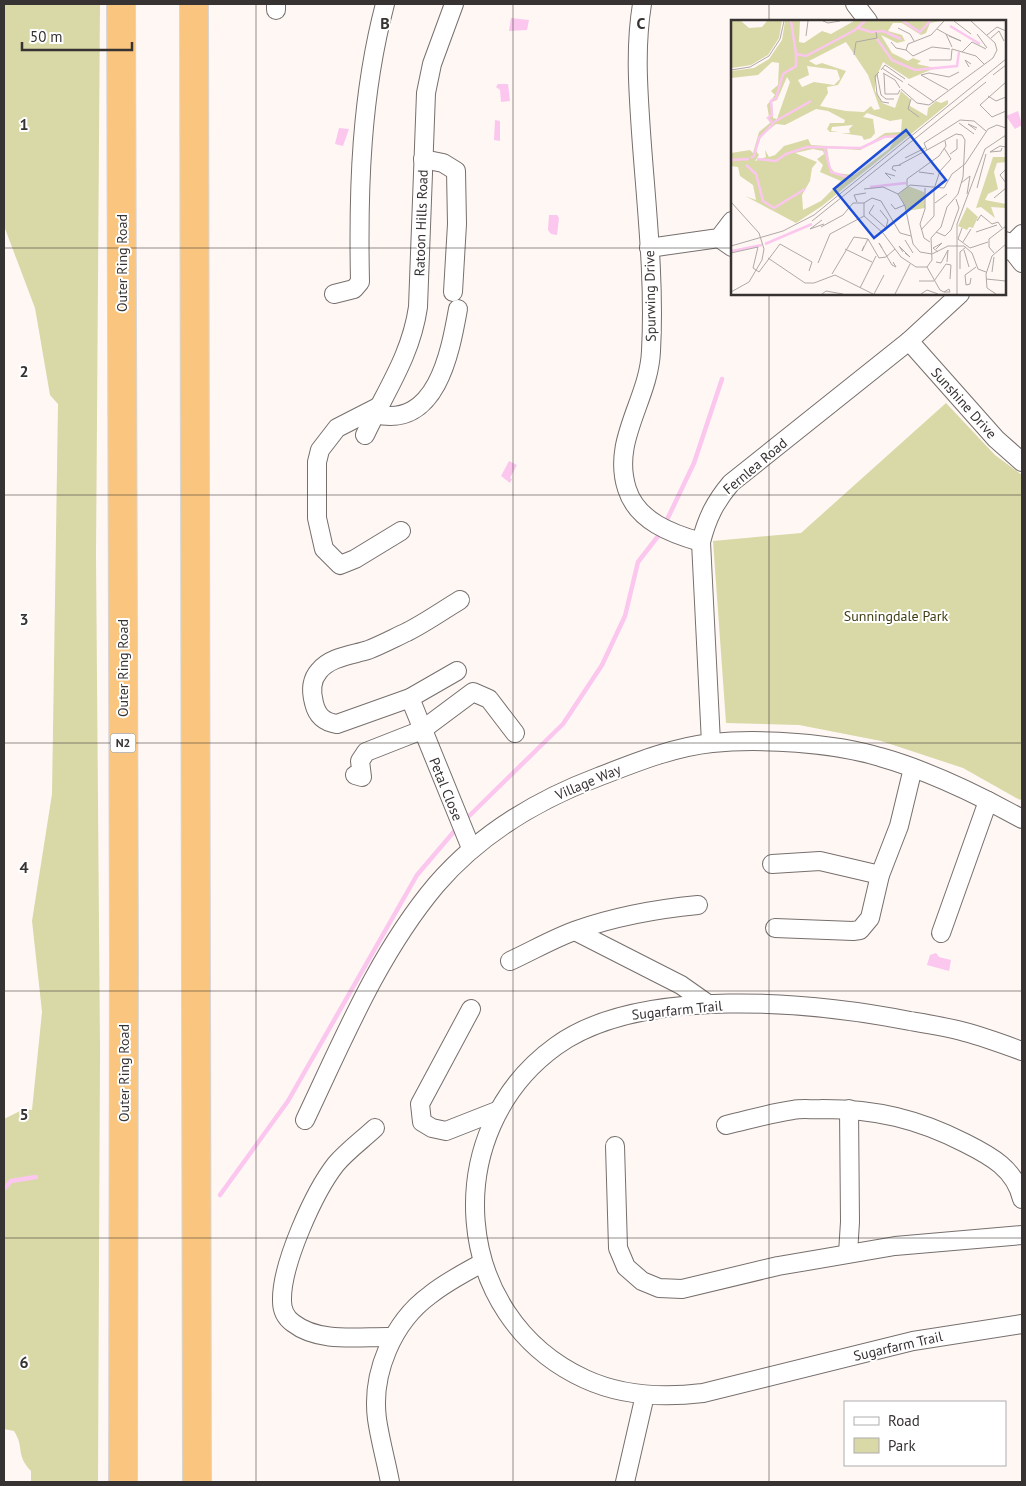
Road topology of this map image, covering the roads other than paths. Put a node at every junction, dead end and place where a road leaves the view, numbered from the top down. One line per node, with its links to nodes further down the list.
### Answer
1 (121, 4): 59 (highway, Outer Ring Road / N2)
2 (194, 4): 60 (highway)
3 (385, 4): 16 (street)
4 (454, 4): 8 (street, Ratoon Hills Road)
5 (642, 4): 13 (street, Spurwing Drive)
6 (855, 4): 7 (street)
7 (867, 20)
8 (423, 159): 15 (street); 20 (street, Ratoon Hills Road)
9 (731, 224): 11 (street)
10 (1022, 234): 12 (street)
11 (726, 242): 13 (street)
12 (1006, 246): 14 (street)
13 (649, 248): 24 (street, Spurwing Drive)
14 (1022, 263)
15 (453, 292)
16 (334, 294)
17 (959, 295): 19 (street, Fernlea Road)
18 (458, 309): 20 (street)
19 (909, 341): 22 (street, Sunshine Drive); 24 (street, Fernlea Road)
20 (377, 410): 21 (street, Ratoon Hills Road); 23 (street)
21 (365, 436)
22 (1022, 462)
23 (401, 532)
24 (700, 542): 30 (street, Fernlea Road)
25 (460, 600): 27 (street)
26 (457, 671): 27 (street)
27 (410, 698): 28 (street, Petal Close)
28 (422, 730): 29 (street); 32 (street); 35 (street, Petal Close)
29 (515, 733)
30 (711, 743): 31 (street, Village Way); 35 (street, Village Way)
31 (913, 768): 33 (street, Village Way); 37 (street)
32 (355, 776)
33 (988, 801): 34 (street, Village Way); 41 (street)
34 (1022, 819)
35 (471, 848): 48 (street, Village Way)
36 (772, 864): 37 (street)
37 (880, 875): 39 (street)
38 (698, 905): 40 (street)
39 (775, 928)
40 (575, 931): 42 (street); 43 (street)
41 (941, 933)
42 (510, 961)
43 (708, 1004): 45 (street, Sugarfarm Trail); 47 (street, Sugarfarm Trail)
44 (471, 1009): 47 (street)
45 (1022, 1051)
46 (849, 1109): 49 (street); 52 (street); 54 (street)
47 (497, 1111): 55 (street, Sugarfarm Trail)
48 (305, 1120)
49 (726, 1124)
50 (375, 1128): 57 (street)
51 (615, 1146): 54 (street)
52 (1022, 1199)
53 (1022, 1235): 54 (street)
54 (848, 1253)
55 (482, 1263): 57 (street); 58 (street, Sugarfarm Trail)
56 (1022, 1324): 58 (street, Sugarfarm Trail)
57 (393, 1337): 61 (street)
58 (645, 1395): 62 (street)
59 (123, 1482)
60 (197, 1482)
61 (390, 1482)
62 (625, 1482)

